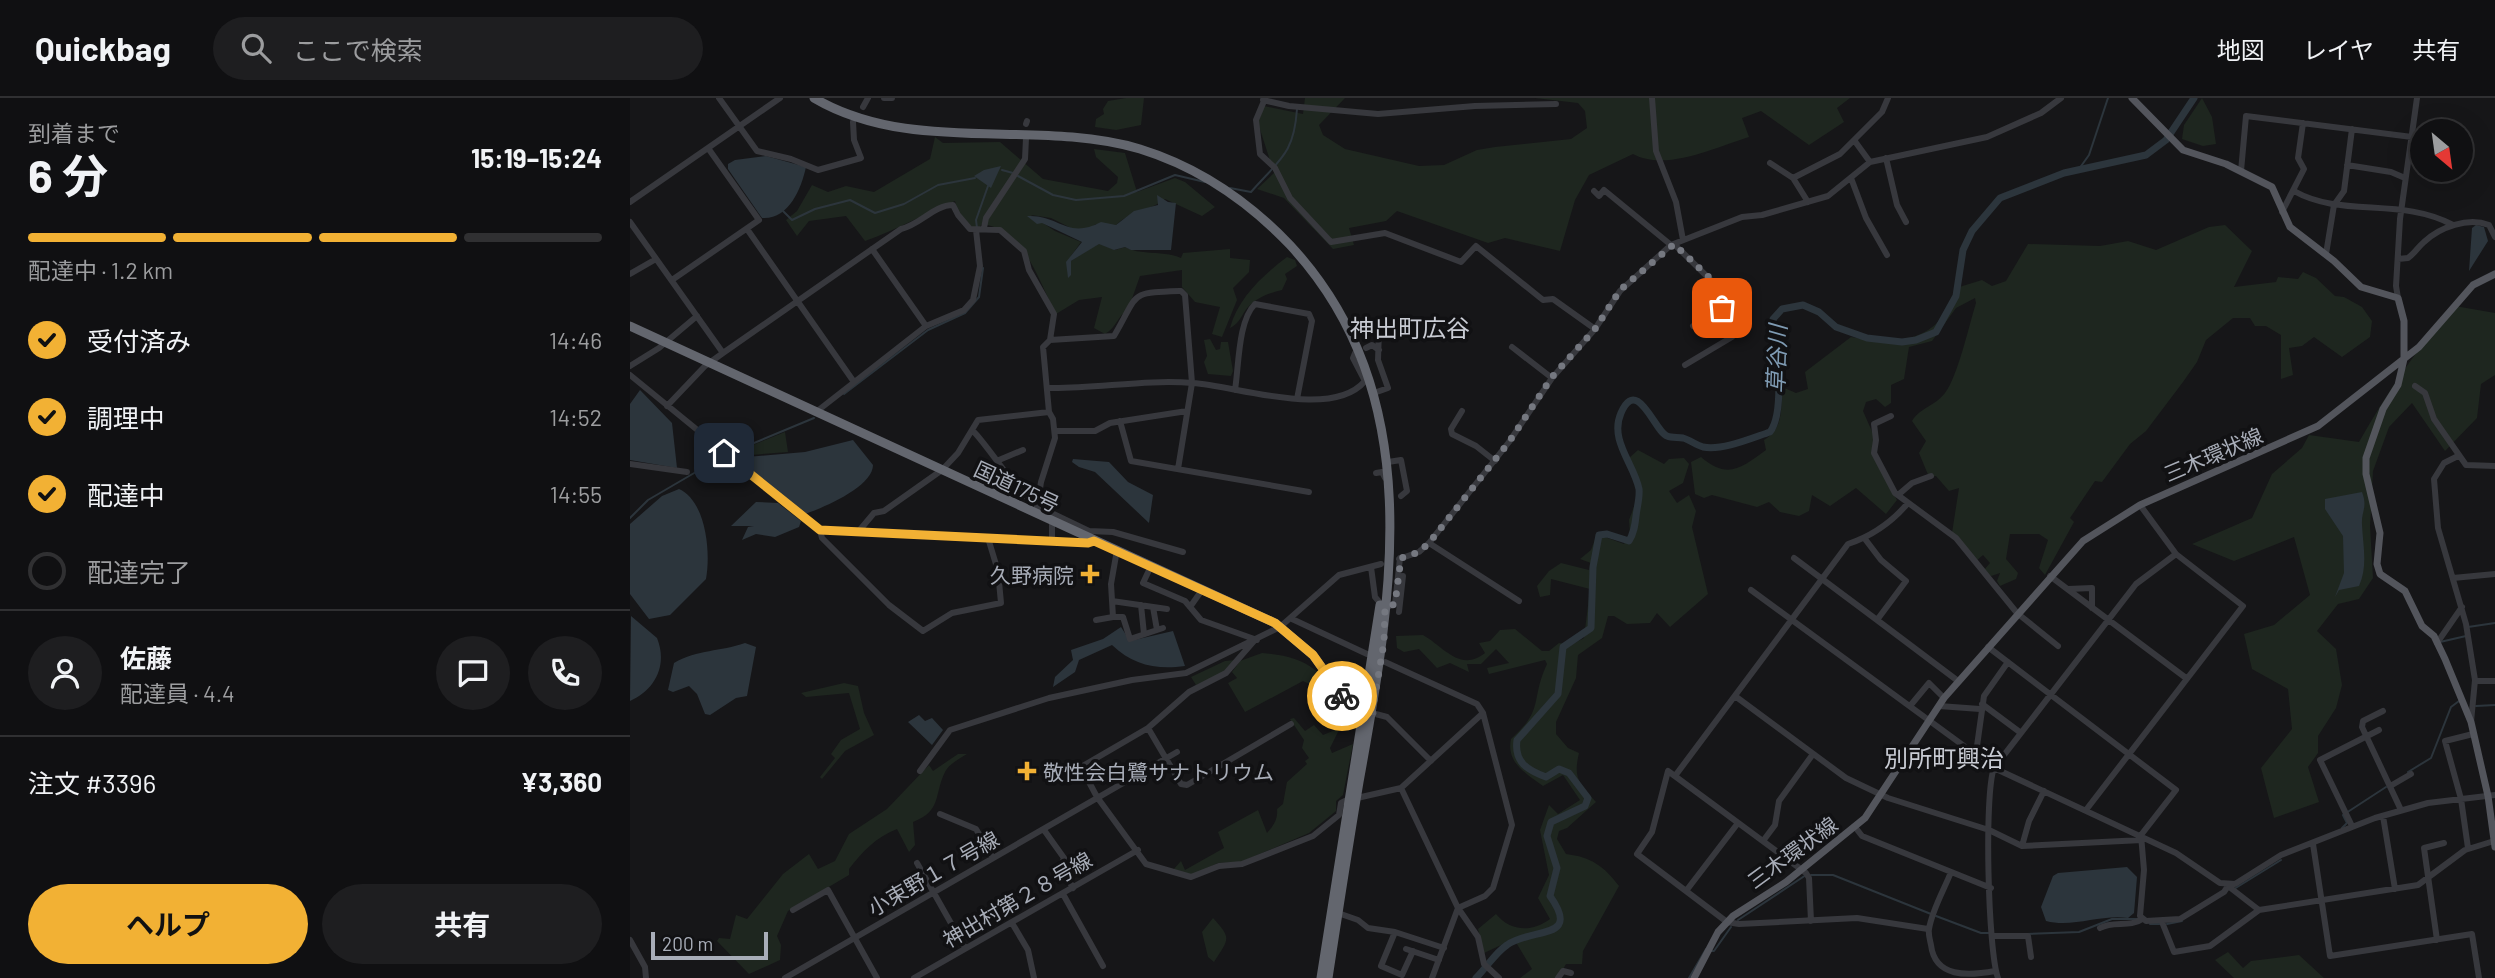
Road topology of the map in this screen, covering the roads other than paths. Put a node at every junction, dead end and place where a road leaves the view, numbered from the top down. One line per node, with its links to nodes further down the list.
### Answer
1 (719, 98): 19 (street)
2 (785, 98): 12 (street)
3 (814, 98): 80 (highway)
4 (868, 98): 15 (street)
5 (884, 98): 6 (street)
6 (892, 98)
7 (1652, 98): 48 (street)
8 (1888, 98): 23 (street)
9 (2061, 98): 26 (street)
10 (2133, 98): 30 (main road)
11 (2417, 98): 16 (street)
12 (776, 99): 19 (street)
13 (1263, 100): 14 (street); 65 (street)
14 (1556, 104)
15 (863, 107)
16 (2414, 119)
17 (853, 122): 19 (street)
18 (2302, 122): 20 (street); 30 (street); 35 (street)
19 (739, 126): 24 (street)
20 (2352, 129): 21 (street); 29 (street)
21 (2410, 136)
22 (1026, 138): 44 (street)
23 (1854, 140): 27 (street); 31 (street)
24 (708, 148): 36 (street); 45 (street)
25 (2410, 148): 33 (street)
26 (1886, 158): 27 (street); 42 (street)
27 (1870, 162): 32 (street)
28 (1770, 163): 31 (street)
29 (2347, 165): 33 (street); 38 (street)
30 (2241, 172): 40 (main road)
31 (1793, 178): 37 (street)
32 (1851, 178): 37 (street); 52 (street)
33 (2405, 178): 39 (street)
34 (1594, 191): 49 (street)
35 (2294, 191): 38 (street); 40 (street)
36 (630, 202)
37 (1808, 202): 48 (street)
38 (2334, 205): 39 (street); 51 (street)
39 (2401, 209): 43 (street); 54 (street)
40 (2282, 213): 51 (main road)
41 (630, 222): 53 (street)
42 (1906, 222)
43 (2453, 225): 47 (street); 54 (street)
44 (984, 228): 46 (street); 67 (street)
45 (747, 229): 57 (street); 59 (street)
46 (976, 230): 50 (street); 63 (street)
47 (2495, 237)
48 (1683, 240): 49 (street)
49 (1672, 245): 60 (street); 65 (street)
50 (872, 249): 59 (street); 63 (street)
51 (2326, 254): 58 (main road)
52 (1887, 256)
53 (656, 259): 55 (street); 57 (street)
54 (2398, 259): 58 (street)
55 (630, 274)
56 (2495, 274): 74 (main road, 三木環状線)
57 (672, 281): 61 (street)
58 (2398, 298): 74 (main road)
59 (797, 301): 72 (street); 81 (street)
60 (1722, 308): 64 (street); 76 (street)
61 (696, 316): 68 (street); 72 (street)
62 (630, 326): 68 (highway, 国道175号)
63 (926, 326): 81 (street)
64 (1693, 326)
65 (1595, 329): 79 (street)
66 (1379, 330): 71 (street)
67 (1050, 340): 82 (street); 84 (street)
68 (664, 343): 75 (highway, 国道175号); 77 (street)
69 (1511, 346): 79 (street)
70 (1366, 348): 71 (street)
71 (1379, 351): 86 (street)
72 (723, 353): 75 (street)
73 (1355, 353): 80 (street)
74 (2404, 359): 115 (main road, 三木環状線); 161 (main road)
75 (709, 363): 88 (street); 91 (highway, 国道175号)
76 (1685, 365)
77 (630, 366)
78 (630, 375): 88 (street)
79 (1552, 377): 100 (street)
80 (1367, 381): 86 (highway); 87 (street)
81 (854, 382): 91 (street)
82 (1192, 383): 84 (street); 85 (street); 89 (street)
83 (2415, 386): 98 (street)
84 (1048, 388): 92 (street)
85 (1235, 390): 87 (street); 87 (street)
86 (1374, 393): 101 (highway)
87 (1297, 399)
88 (667, 406): 118 (street)
89 (1187, 411): 94 (street); 104 (street)
90 (1462, 411): 100 (street)
91 (816, 412): 105 (highway, 国道175号)
92 (1049, 412): 95 (street); 96 (street)
93 (1891, 416): 110 (street)
94 (1120, 421): 96 (street); 104 (street)
95 (973, 431): 99 (street); 105 (street)
96 (1055, 431): 113 (street)
97 (1023, 450): 99 (street)
98 (2458, 456): 103 (street); 135 (street)
99 (999, 460): 113 (street)
100 (1494, 461): 124 (street)
101 (1388, 462): 111 (street); 142 (highway)
102 (630, 464): 106 (street)
103 (2495, 466)
104 (1178, 469): 109 (street)
105 (942, 470): 116 (highway, 国道175号); 119 (street)
106 (687, 472)
107 (1376, 474): 112 (street)
108 (1931, 476): 110 (street)
109 (1308, 492)
110 (1898, 495): 114 (street)
111 (1401, 496)
112 (1386, 497)
113 (1039, 498): 116 (street)
114 (1908, 503): 121 (street); 150 (street)
115 (2140, 505): 127 (street); 134 (main road, 三木環状線)
116 (1037, 510): 117 (highway, 国道175号); 126 (street)
117 (1052, 521): 122 (street); 123 (highway, 国道175号)
118 (820, 530): 119 (street); 120 (street)
119 (858, 532): 120 (street)
120 (988, 538): 122 (street)
121 (1865, 539): 136 (street); 156 (street)
122 (1052, 540): 123 (street)
123 (1094, 541): 125 (highway, 国道175号)
124 (1429, 543): 132 (street); 141 (street)
125 (1117, 550): 130 (highway, 国道175号); 140 (street)
126 (1183, 552)
127 (2176, 554): 157 (street); 167 (street)
128 (1794, 558): 136 (street)
129 (1381, 564): 131 (street)
130 (1151, 566): 138 (highway, 国道175号); 144 (street)
131 (1371, 567): 142 (street); 153 (street)
132 (1401, 571): 142 (street); 149 (street)
133 (2495, 574): 135 (street)
134 (2050, 576): 137 (street); 150 (main road, 三木環状線)
135 (2454, 578): 145 (street)
136 (1822, 579): 154 (street); 156 (street)
137 (2068, 589): 146 (street); 146 (street)
138 (1202, 590): 144 (street); 158 (highway, 国道175号)
139 (1751, 590): 154 (street)
140 (1112, 601): 147 (street); 151 (street)
141 (1519, 601)
142 (1383, 606): 179 (highway)
143 (1153, 607): 147 (street); 148 (street); 159 (street)
144 (1190, 607): 160 (street)
145 (2462, 607): 161 (street); 169 (street)
146 (2092, 608): 157 (street)
147 (1140, 609): 152 (street); 159 (street)
148 (1167, 609)
149 (1399, 612)
150 (2017, 613): 162 (main road, 三木環状線); 163 (street)
151 (1114, 617): 152 (street); 155 (street)
152 (1123, 617): 159 (street)
153 (1292, 619): 158 (street); 164 (street)
154 (1791, 619): 173 (street); 176 (street)
155 (1096, 620)
156 (1877, 620): 168 (street)
157 (2108, 620): 167 (street); 171 (street)
158 (1280, 627): 160 (street); 179 (highway, 国道175号)
159 (1144, 634)
160 (1255, 640): 172 (street); 185 (street)
161 (2437, 643): 183 (main road)
162 (1988, 646): 166 (street); 168 (main road, 三木環状線)
163 (2058, 646)
164 (1367, 654)
165 (1385, 662): 181 (street)
166 (2008, 662): 171 (street); 178 (street)
167 (2186, 678): 193 (street)
168 (1958, 681): 174 (main road, 三木環状線)
169 (2475, 681): 170 (street); 183 (street)
170 (2495, 681)
171 (2051, 693): 187 (street); 193 (street)
172 (1069, 695): 175 (street); 197 (street)
173 (1735, 696): 192 (street); 199 (street)
174 (1944, 698): 176 (street); 177 (main road, 三木環状線)
175 (1059, 704)
176 (1910, 706): 182 (street)
177 (1939, 706): 178 (street); 182 (main road, 三木環状線)
178 (1981, 706): 187 (street); 190 (street)
179 (1367, 712): 195 (street); 206 (highway)
180 (2383, 712): 189 (street)
181 (1482, 713): 195 (street); 240 (street)
182 (1930, 720): 190 (street); 203 (main road, 三木環状線)
183 (2471, 722): 188 (main road)
184 (1291, 724): 194 (street)
185 (1148, 728): 194 (street); 205 (street)
186 (2379, 730): 189 (street)
187 (2021, 733): 196 (street)
188 (2473, 734): 204 (main road); 207 (street)
189 (2367, 736): 200 (street); 214 (street)
190 (1972, 751): 196 (street)
191 (1177, 752): 194 (street, 小束野１７号線)
192 (1814, 754): 203 (street); 219 (street)
193 (2129, 754): 208 (street); 218 (street)
194 (1166, 758): 205 (street, 小束野１７号線)
195 (1431, 761): 201 (street)
196 (1994, 768): 202 (street); 217 (street)
197 (920, 771)
198 (2411, 774): 200 (street)
199 (1675, 776): 213 (street); 236 (street)
200 (2392, 785): 209 (street)
201 (1401, 788): 206 (street); 240 (street)
202 (2044, 791): 208 (street); 223 (street)
203 (1882, 793): 215 (main road, 三木環状線); 217 (street)
204 (2492, 796): 207 (street); 220 (main road)
205 (1097, 797): 216 (street, 小束野１７号線); 226 (street)
206 (1353, 798): 211 (highway); 243 (highway)
207 (2461, 799): 209 (street); 225 (street)
208 (2086, 810): 218 (street)
209 (2401, 810): 212 (street)
210 (940, 814): 227 (street)
211 (1343, 814): 226 (street); 268 (highway)
212 (2382, 816): 214 (street); 235 (street)
213 (1738, 823): 219 (street); 236 (street)
214 (2352, 826): 222 (street)
215 (1855, 827): 229 (main road, 三木環状線); 230 (street)
216 (1044, 830): 227 (street, 小束野１７号線); 233 (street)
217 (1989, 830): 223 (street); 234 (street)
218 (2141, 838): 223 (street); 232 (street); 244 (street)
219 (1763, 841): 229 (street)
220 (2494, 841): 224 (main road); 225 (street)
221 (2444, 842): 231 (street)
222 (2313, 844): 232 (street); 239 (street)
223 (2022, 846)
224 (2495, 847)
225 (2468, 848): 231 (street)
226 (1138, 850): 233 (street, 神出村第２８号線)
227 (993, 858): 237 (street, 小束野１７号線)
228 (917, 863): 237 (street)
229 (1801, 870): 245 (street); 246 (main road, 三木環状線)
230 (1951, 872): 234 (street); 250 (street)
231 (2428, 877): 235 (street); 254 (street)
232 (2228, 886): 242 (street); 247 (street)
233 (1073, 888): 238 (street, 神出村第２８号線)
234 (1991, 888): 252 (street)
235 (2395, 889): 239 (street)
236 (1686, 891): 246 (street)
237 (933, 892): 253 (street, 小束野１７号線); 256 (street)
238 (1063, 894): 248 (street, 神出村第２８号線); 260 (street)
239 (2322, 900): 242 (street); 254 (street)
240 (1458, 908): 257 (street); 271 (street)
241 (793, 910): 253 (street)
242 (2259, 910): 247 (street)
243 (1338, 913): 251 (street); 269 (highway)
244 (2142, 919): 247 (street); 249 (street)
245 (1811, 921): 246 (street); 250 (street)
246 (1727, 922): 273 (main road, 三木環状線)
247 (2162, 922)
248 (1012, 923): 256 (street, 神出村第２８号線); 267 (street)
249 (2100, 928)
250 (1928, 929): 262 (street)
251 (1395, 932): 257 (street); 259 (street)
252 (1992, 936): 258 (street); 262 (street)
253 (854, 938): 264 (street, 小束野１７号線); 265 (street)
254 (2437, 940): 274 (street)
255 (631, 945): 263 (street)
256 (965, 948): 266 (street, 神出村第２８号線)
257 (1444, 948): 259 (street)
258 (2031, 957)
259 (1439, 960): 270 (street)
260 (1103, 966)
261 (1571, 974): 272 (street)
262 (1997, 974)
263 (646, 978)
264 (785, 978)
265 (877, 978)
266 (914, 978)
267 (1034, 978)
268 (1321, 978)
269 (1328, 978)
270 (1432, 978)
271 (1499, 978)
272 (1558, 978)
273 (1694, 978)
274 (2479, 978)

